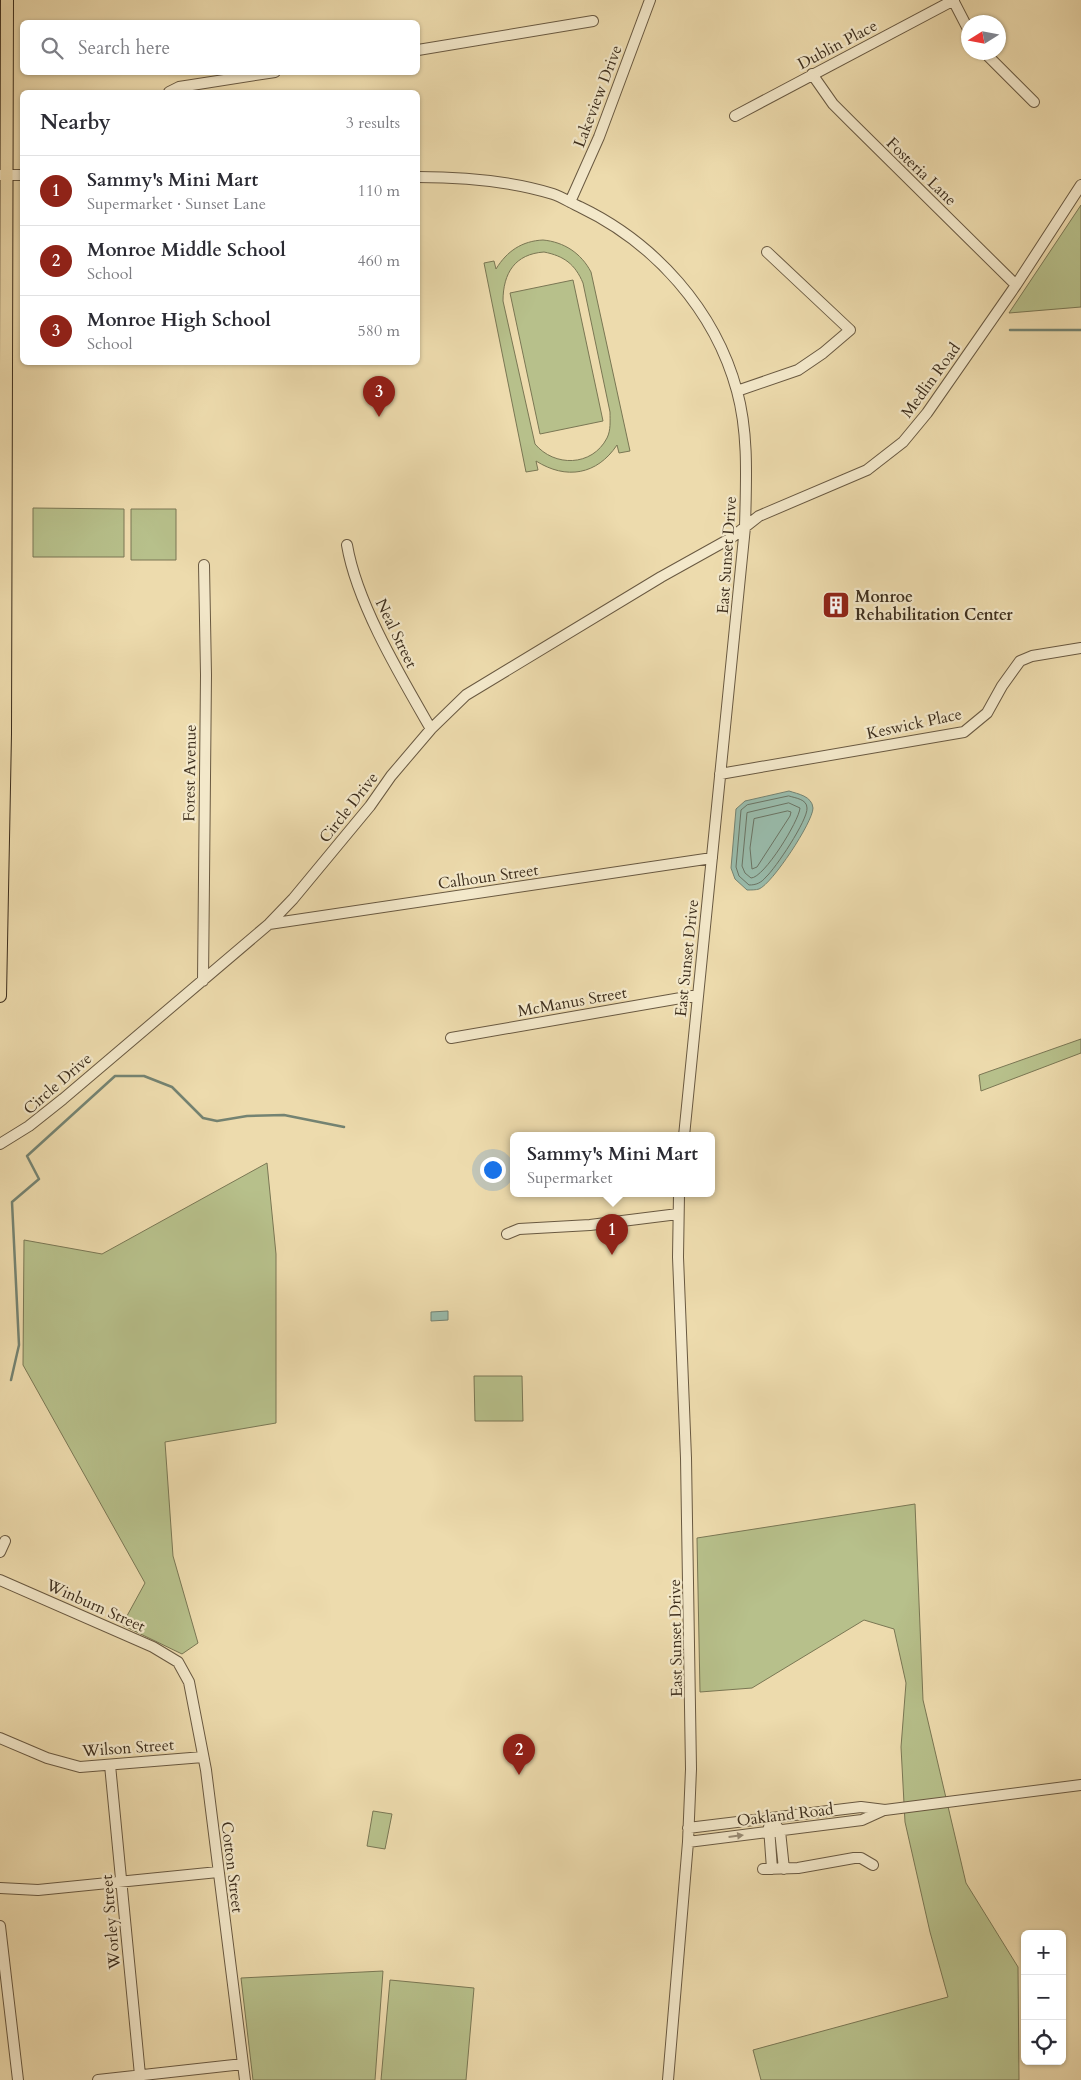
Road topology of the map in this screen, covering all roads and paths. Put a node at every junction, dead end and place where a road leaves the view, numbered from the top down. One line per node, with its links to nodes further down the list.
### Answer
1 (7, 0): 13 (main road)
2 (650, 0): 17 (street, Lakeview Drive)
3 (954, 0): 4 (street); 8 (street, Dublin Place)
4 (961, 15)
5 (593, 21): 6 (street)
6 (420, 50)
7 (992, 60): 11 (street)
8 (812, 74): 12 (street, Dublin Place); 19 (street, Fosteria Lane)
9 (256, 75): 10 (street)
10 (174, 90)
11 (1034, 102)
12 (735, 116)
13 (3, 175): 14 (street); 24 (main road)
14 (20, 175)
15 (420, 177): 17 (street, East Sunset Drive)
16 (1081, 185): 19 (street, Medlin Road)
17 (570, 202): 20 (street, East Sunset Drive)
18 (767, 252): 20 (street)
19 (1016, 284): 21 (street, Medlin Road)
20 (737, 391): 21 (street, East Sunset Drive)
21 (745, 527): 26 (street, Circle Drive); 27 (street, East Sunset Drive)
22 (347, 545): 26 (street, Neal Street)
23 (204, 565): 31 (street, Forest Avenue)
24 (2, 623): 29 (main road)
25 (1081, 648): 27 (street, Keswick Place)
26 (431, 730): 30 (street, Circle Drive)
27 (720, 774): 28 (street, East Sunset Drive)
28 (712, 858): 30 (street, Calhoun Street); 32 (street, East Sunset Drive)
29 (1, 922): 33 (main road)
30 (269, 924): 31 (street, Circle Drive)
31 (203, 981): 36 (street, Circle Drive)
32 (698, 994): 34 (street, McManus Street); 35 (street, East Sunset Drive)
33 (0, 996)
34 (450, 1038)
35 (684, 1132)
36 (0, 1144)
37 (679, 1197): 38 (street, East Sunset Drive)
38 (678, 1214): 39 (street); 50 (street, East Sunset Drive)
39 (507, 1234)
40 (5, 1541): 41 (street)
41 (0, 1552)
42 (0, 1580): 43 (street, Winburn Street)
43 (178, 1662): 45 (street, Cotton Street)
44 (0, 1738): 46 (street, Wilson Street)
45 (204, 1757): 46 (street, Wilson Street); 56 (street, Cotton Street)
46 (110, 1765): 57 (street, Worley Street)
47 (1081, 1785): 48 (street, Oakland Road)
48 (884, 1810): 49 (street, Oakland Road); 51 (street, Oakland Road)
49 (771, 1818): 50 (street, Oakland Road); 51 (street); 52 (street)
50 (688, 1828): 53 (street, East Sunset Drive)
51 (780, 1830): 52 (street, Oakland Road); 55 (street)
52 (768, 1832): 53 (street, Oakland Road, one-way to 52); 55 (street)
53 (688, 1842): 66 (street, East Sunset Drive)
54 (874, 1865): 55 (street)
55 (784, 1869)
56 (218, 1872): 57 (street); 61 (street, Cotton Street)
57 (122, 1882): 58 (street); 62 (street, Worley Street)
58 (0, 1888)
59 (0, 1926): 60 (street)
60 (4, 1988): 63 (street)
61 (243, 2064): 62 (street); 65 (street, Cotton Street)
62 (140, 2075): 64 (street)
63 (18, 2080)
64 (98, 2080)
65 (245, 2080)
66 (668, 2080)

